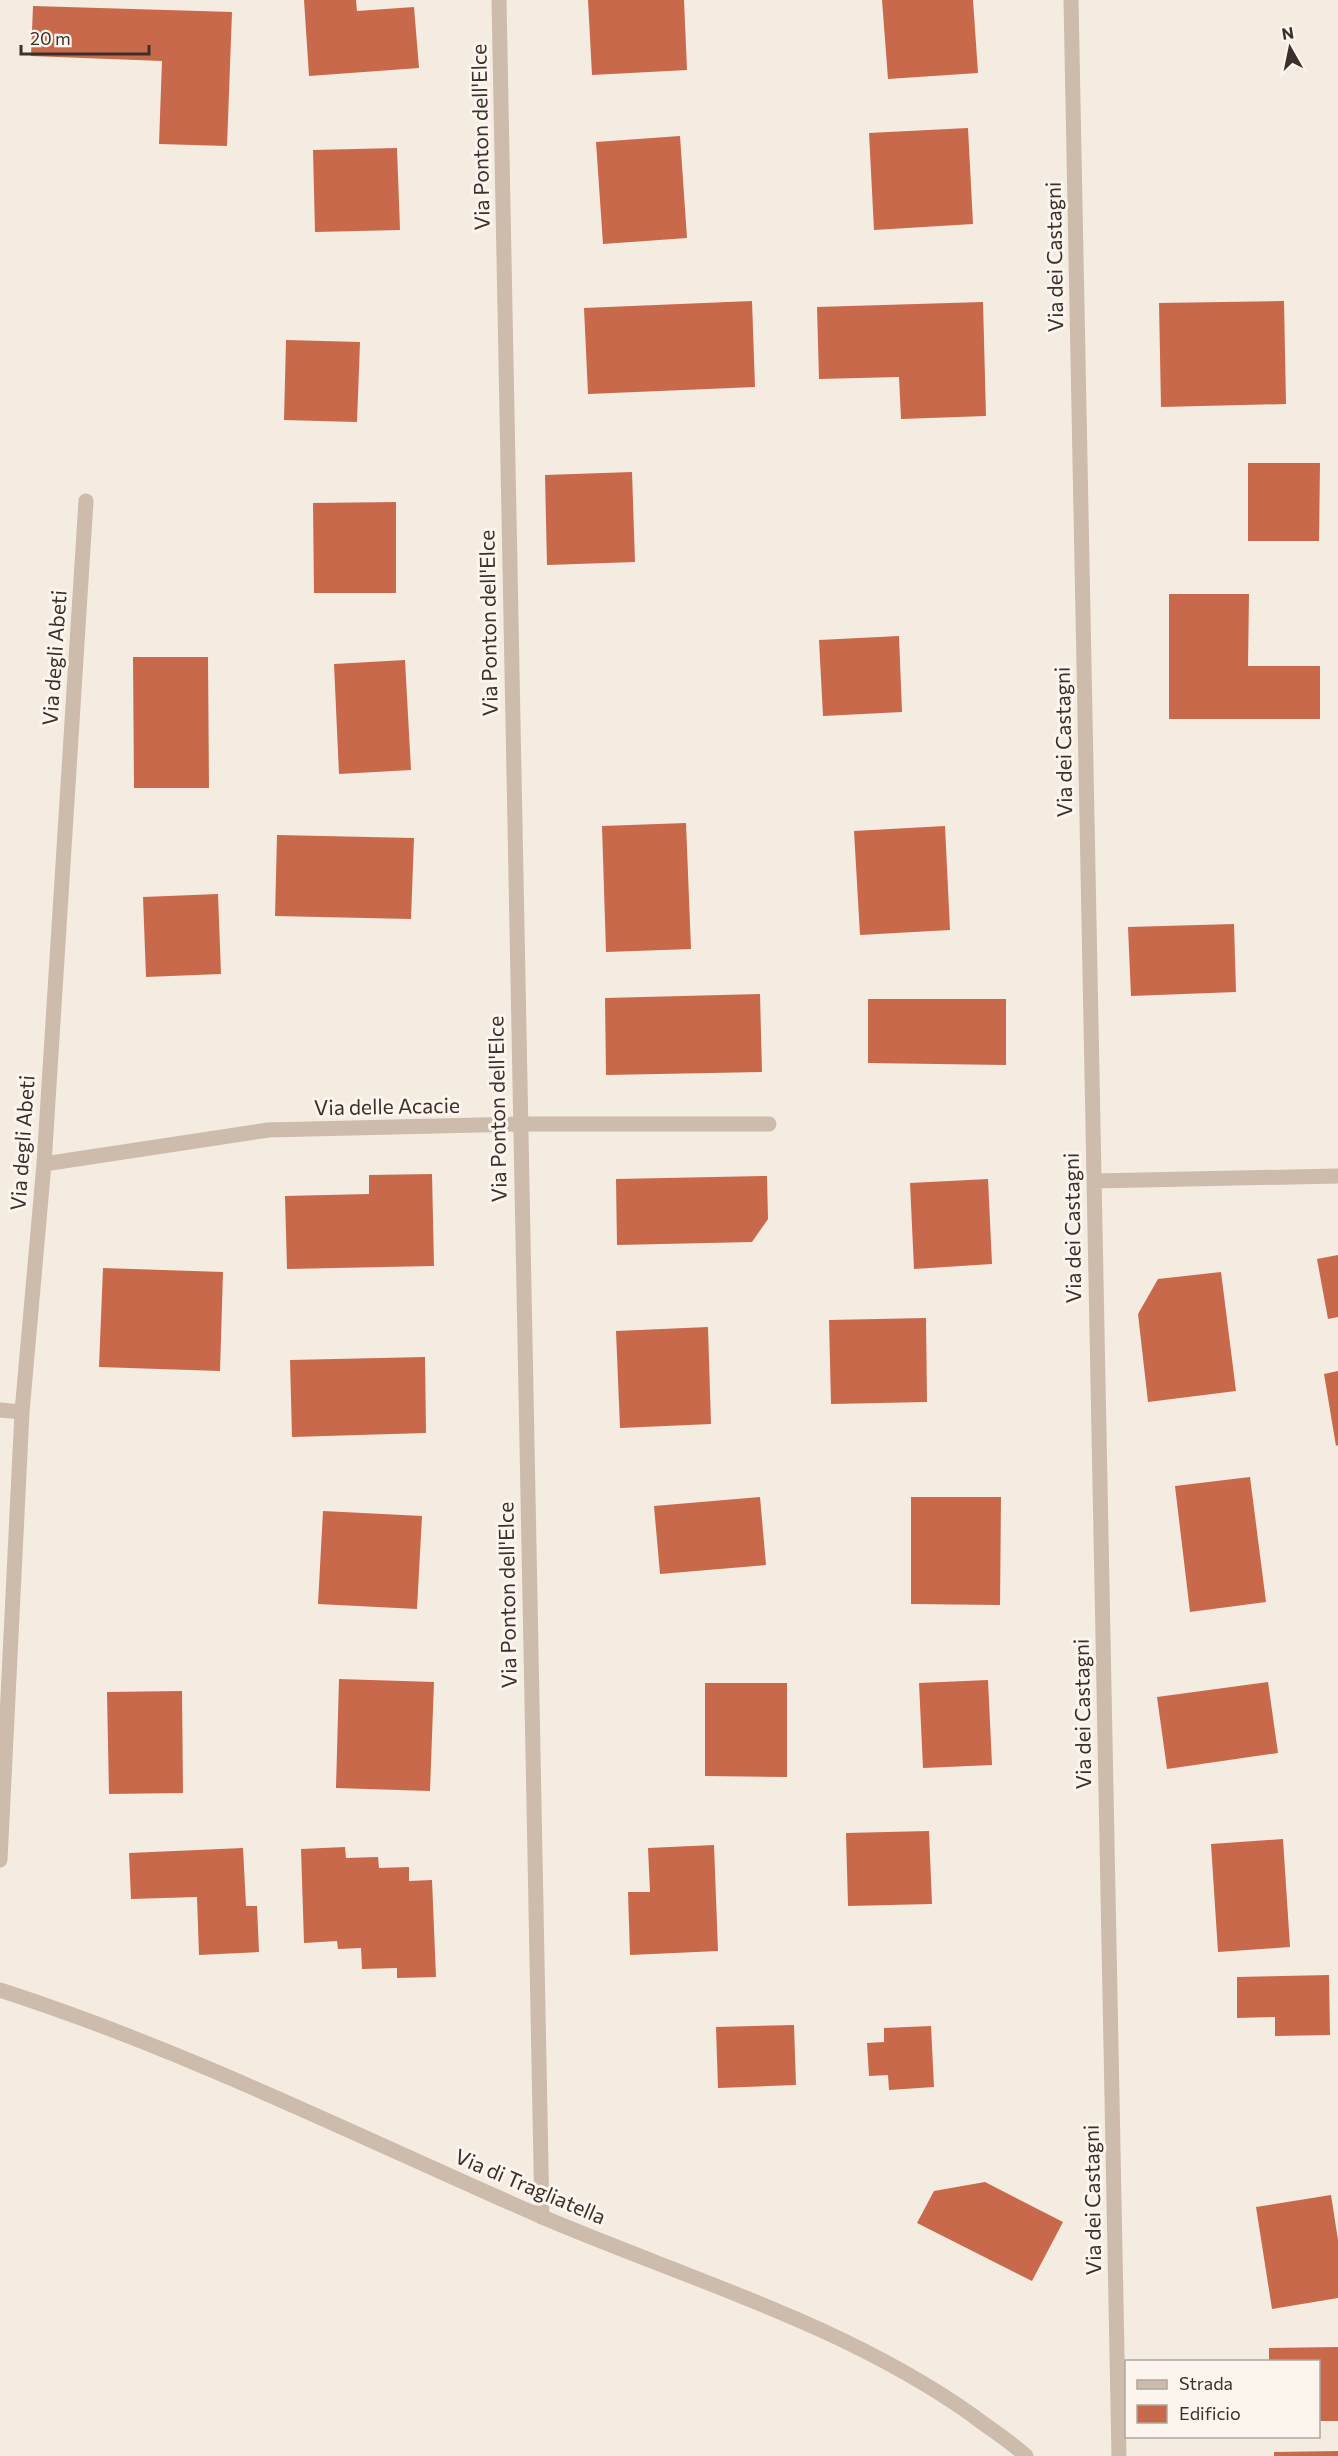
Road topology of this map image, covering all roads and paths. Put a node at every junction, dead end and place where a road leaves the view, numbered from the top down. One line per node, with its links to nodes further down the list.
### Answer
1 (499, 0): 4 (street, Via Ponton dell'Elce)
2 (1071, 0): 8 (street, Via dei Castagni)
3 (86, 501): 6 (street, Via degli Abeti)
4 (519, 1124): 5 (street, Via delle Acacie); 6 (street, Via delle Acacie); 13 (street, Via Ponton dell'Elce)
5 (769, 1124)
6 (44, 1164): 10 (street, Via degli Abeti)
7 (1338, 1176): 8 (street)
8 (1094, 1181): 15 (street, Via dei Castagni)
9 (0, 1410): 10 (street)
10 (22, 1412): 11 (street, Via degli Abeti)
11 (0, 1860)
12 (0, 1990): 13 (street, Via di Tragliatella)
13 (542, 2217): 14 (street, Via di Tragliatella)
14 (1026, 2456)
15 (1119, 2456)

